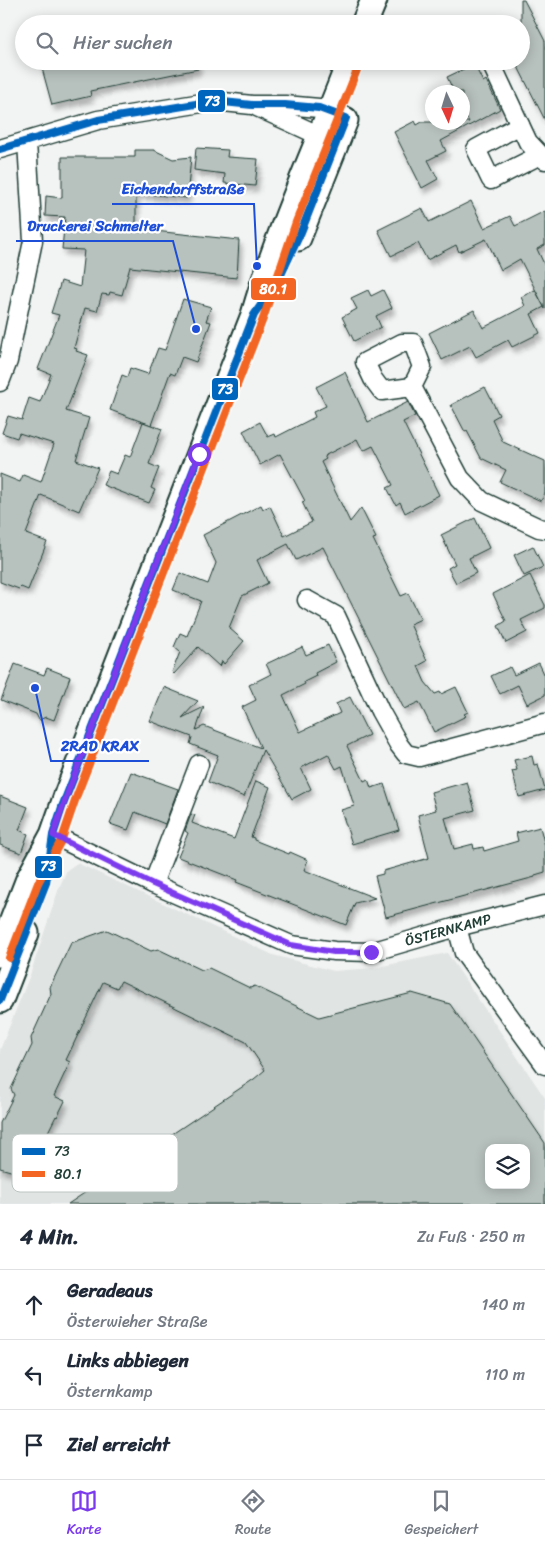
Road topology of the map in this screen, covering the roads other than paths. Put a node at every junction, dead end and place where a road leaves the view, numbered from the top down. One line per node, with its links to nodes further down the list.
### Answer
1 (374, 0): 3 (street)
2 (389, 0): 4 (street)
3 (368, 15)
4 (383, 15)
5 (348, 70): 9 (street)
6 (362, 70): 9 (street)
7 (494, 70): 10 (street)
8 (252, 105): 9 (street); 11 (street); 12 (street)
9 (338, 115): 11 (street)
10 (520, 125): 14 (street); 14 (street)
11 (328, 139): 21 (street)
12 (27, 142): 13 (street); 15 (street)
13 (0, 150)
14 (543, 157)
15 (0, 382)
16 (412, 388): 17 (street)
17 (545, 528)
18 (307, 600): 19 (street)
19 (545, 723)
20 (199, 764): 22 (street)
21 (53, 835): 22 (street, ÖSTERNKAMP); 25 (street); 26 (street)
22 (153, 884): 24 (street, ÖSTERNKAMP)
23 (545, 905): 24 (street, ÖSTERNKAMP)
24 (457, 927): 27 (street)
25 (0, 954)
26 (0, 1000)
27 (545, 1065)

